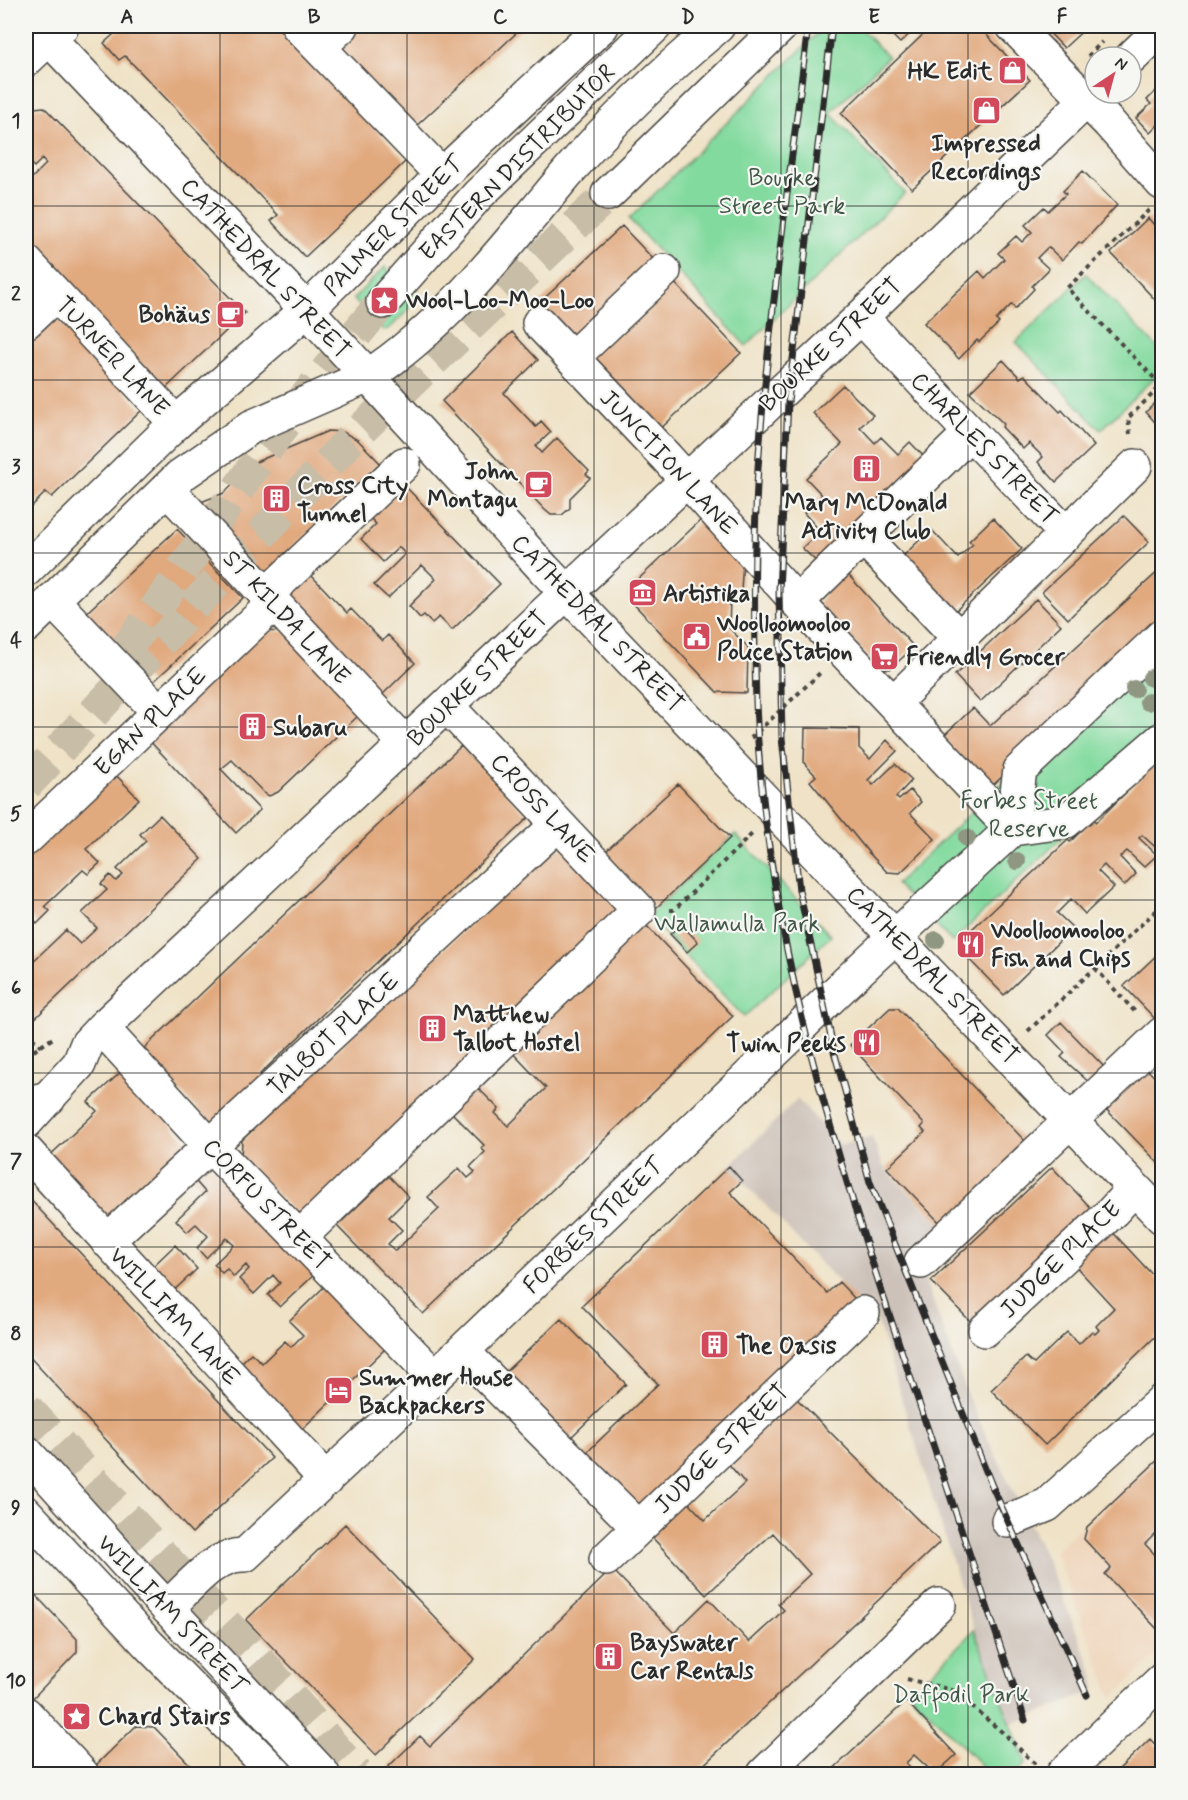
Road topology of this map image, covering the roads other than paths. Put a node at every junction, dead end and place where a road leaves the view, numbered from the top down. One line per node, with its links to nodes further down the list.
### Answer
1 (602, 26): 13 (main road, PALMER STREET)
2 (655, 26): 19 (main road, EASTERN DISTRIBUTOR)
3 (718, 26): 25 (main road)
4 (781, 26): 14 (main road)
5 (1013, 26): 10 (main road)
6 (1162, 28): 9 (main road)
7 (320, 33): 13 (main road)
8 (43, 37): 20 (main road, CATHEDRAL STREET)
9 (1143, 46)
10 (1083, 89)
11 (1083, 104): 21 (main road, BOURKE STREET)
12 (1097, 105): 15 (main road)
13 (442, 175): 20 (main road, PALMER STREET)
14 (608, 194)
15 (1158, 194)
16 (26, 262): 18 (main road, TURNER LANE)
17 (664, 271): 24 (main road)
18 (56, 294): 22 (main road); 26 (main road, TURNER LANE)
19 (383, 302)
20 (307, 310): 25 (main road, CATHEDRAL STREET); 26 (main road, PALMER STREET)
21 (861, 317): 27 (main road, CHARLES STREET); 30 (main road, BOURKE STREET)
22 (26, 322)
23 (539, 323): 24 (main road, JUNCTION LANE)
24 (572, 357): 30 (main road, JUNCTION LANE)
25 (369, 376): 31 (main road); 35 (main road, CATHEDRAL STREET)
26 (176, 423): 34 (main road, PALMER STREET)
27 (970, 433): 32 (main road, CHARLES STREET); 33 (main road)
28 (404, 464): 36 (main road, EGAN PLACE)
29 (1135, 466): 32 (main road)
30 (686, 479): 35 (main road, BOURKE STREET); 38 (main road, JUNCTION LANE)
31 (167, 489): 36 (main road, ST KILDA LANE); 37 (main road)
32 (1066, 534): 41 (main road, CHARLES STREET)
33 (863, 537): 38 (main road); 41 (main road)
34 (26, 570)
35 (566, 592): 43 (main road, BOURKE STREET); 50 (main road, CATHEDRAL STREET)
36 (270, 599): 44 (main road, EGAN PLACE); 46 (main road, ST KILDA LANE)
37 (52, 600): 39 (main road); 44 (main road)
38 (796, 602): 42 (main road, JUNCTION LANE)
39 (26, 626)
40 (1162, 636): 48 (main road)
41 (959, 638): 42 (main road, CHARLES STREET)
42 (893, 703): 48 (main road, JUNCTION LANE)
43 (447, 706): 46 (main road, BOURKE STREET); 47 (main road, CROSS LANE)
44 (159, 712): 49 (main road, EGAN PLACE)
45 (1162, 739): 48 (main road)
46 (406, 744): 51 (main road, BOURKE STREET)
47 (557, 825): 56 (main road, TALBOT PLACE); 60 (main road, CROSS LANE)
48 (1012, 829): 50 (main road, FORBES STREET)
49 (26, 838)
50 (895, 936): 54 (main road, CATHEDRAL STREET); 65 (main road, FORBES STREET)
51 (102, 1028): 53 (main road, BOURKE STREET); 56 (main road, CORFU STREET)
52 (1161, 1036): 54 (main road)
53 (37, 1100): 55 (main road, BOURKE STREET)
54 (1082, 1111): 58 (main road, CATHEDRAL STREET); 62 (main road)
55 (26, 1122)
56 (211, 1147): 60 (main road, CORFU STREET); 61 (main road, TALBOT PLACE)
57 (26, 1151): 61 (main road, WILLIAM LANE)
58 (1134, 1188): 59 (main road, CATHEDRAL STREET); 64 (main road, JUDGE PLACE)
59 (1162, 1217)
60 (300, 1237): 66 (main road, CORFU STREET)
61 (107, 1241): 69 (main road, WILLIAM LANE)
62 (921, 1262)
63 (863, 1312): 72 (main road, JUDGE STREET)
64 (985, 1330)
65 (462, 1352): 66 (main road, FORBES STREET); 72 (main road)
66 (435, 1377): 69 (main road, FORBES STREET)
67 (1162, 1401): 71 (main road)
68 (26, 1452): 75 (main road, WILLIAM STREET)
69 (326, 1480): 75 (main road, FORBES STREET)
70 (26, 1513): 81 (main road, WILLIAM STREET)
71 (1019, 1516)
72 (638, 1527): 73 (main road, JUDGE STREET)
73 (606, 1559)
74 (939, 1605): 83 (main road)
75 (167, 1608): 82 (main road, WILLIAM STREET)
76 (1162, 1680): 79 (main road)
77 (26, 1714): 78 (main road)
78 (39, 1754): 80 (main road)
79 (1050, 1771)
80 (82, 1774)
81 (276, 1774)
82 (323, 1774)
83 (764, 1774)

